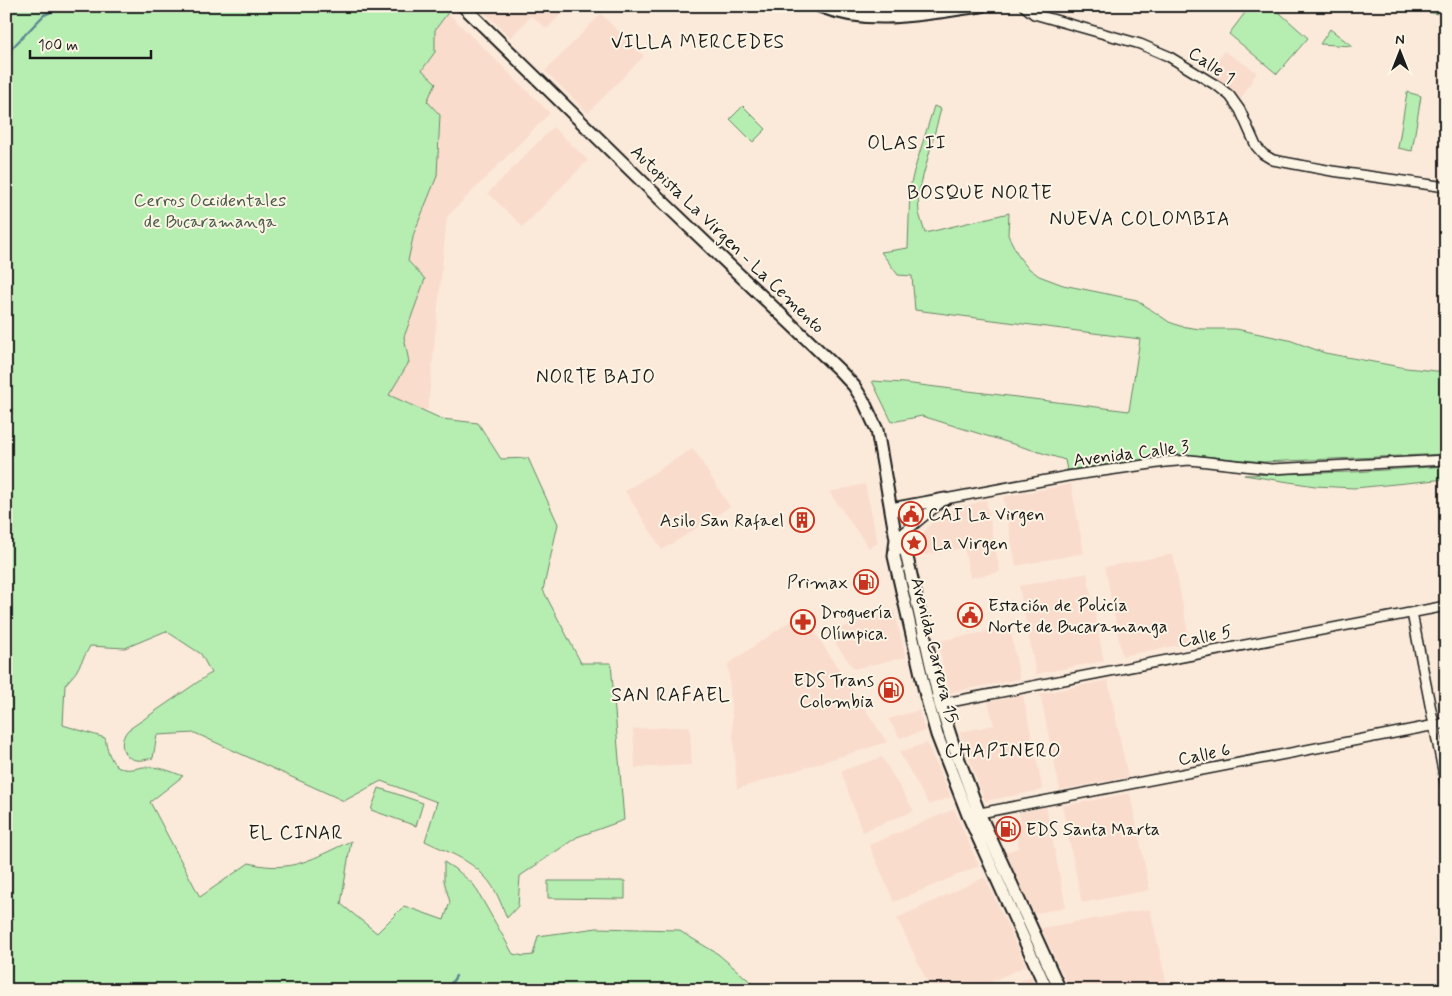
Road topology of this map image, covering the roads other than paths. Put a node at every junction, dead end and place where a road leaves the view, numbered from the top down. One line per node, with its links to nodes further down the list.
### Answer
1 (463, 6): 9 (main road, Autopista La Virgen - La Cemento)
2 (819, 6): 5 (main road)
3 (981, 6): 5 (main road)
4 (1024, 6): 6 (street, Calle 1)
5 (943, 9)
6 (1446, 186)
7 (1446, 460): 8 (street, Avenida Calle 3)
8 (945, 500): 9 (main road); 10 (street, Avenida Calle 3)
9 (891, 509): 10 (main road, Autopista La Virgen - La Cemento)
10 (896, 539): 13 (main road, Avenida Carrera 15); 17 (main road, Avenida Carrera 15)
11 (1446, 606): 12 (street, Calle 5)
12 (1412, 613): 13 (street, Calle 5); 15 (street)
13 (940, 704): 17 (main road, Avenida Carrera 15)
14 (1446, 723): 15 (street, Calle 6)
15 (1434, 726): 16 (street); 17 (street, Calle 6)
16 (1446, 786)
17 (974, 814): 18 (main road, Avenida Carrera 15); 19 (main road, Avenida Carrera 15)
18 (1047, 990)
19 (1060, 990)

